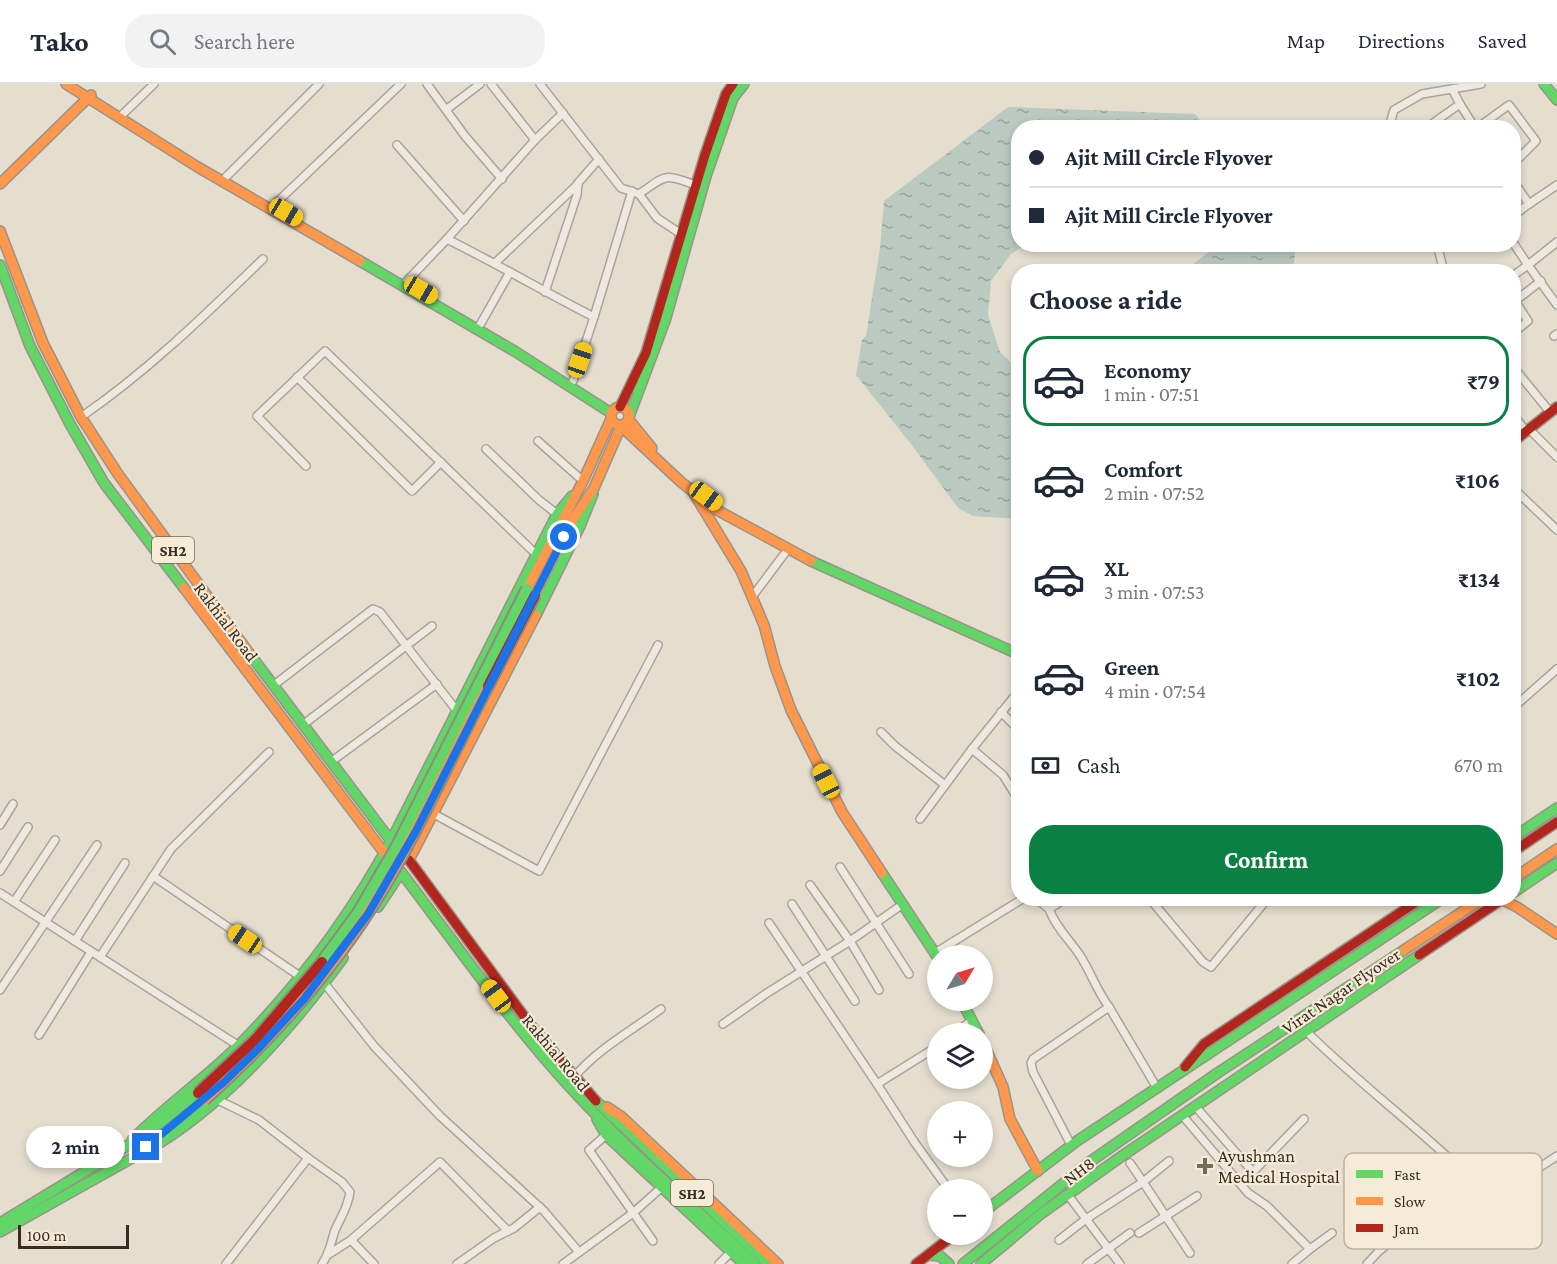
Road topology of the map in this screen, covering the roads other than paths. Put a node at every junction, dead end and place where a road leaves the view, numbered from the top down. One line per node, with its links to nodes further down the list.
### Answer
1 (66, 84): 15 (main road)
2 (76, 84): 15 (main road)
3 (154, 84): 20 (street)
4 (319, 84): 31 (street)
5 (401, 84): 40 (street)
6 (427, 84): 18 (street)
7 (480, 84): 18 (street)
8 (491, 84): 27 (street)
9 (540, 84): 19 (street)
10 (733, 84): 35 (main road)
11 (744, 84): 70 (main road)
12 (1481, 84): 14 (street)
13 (1545, 84): 16 (main road)
14 (1452, 89): 17 (street); 21 (street)
15 (89, 97): 20 (main road); 34 (main road); 68 (main road)
16 (1557, 100)
17 (1460, 104): 22 (street); 23 (street)
18 (447, 109): 32 (street)
19 (563, 113): 27 (street); 30 (street)
20 (122, 115): 31 (main road)
21 (1391, 120)
22 (1437, 120)
23 (1471, 120)
24 (1487, 120): 25 (street)
25 (1520, 120)
26 (1521, 121): 29 (street)
27 (536, 140): 32 (street)
28 (397, 145): 42 (street)
29 (1521, 156)
30 (599, 159): 33 (street); 38 (street)
31 (226, 177): 40 (main road)
32 (502, 179): 42 (street)
33 (578, 183): 49 (street); 56 (street)
34 (0, 184)
35 (695, 185): 38 (street); 44 (main road)
36 (1557, 185): 39 (street)
37 (1521, 192): 39 (street)
38 (635, 193): 44 (street); 61 (street)
39 (1529, 204): 41 (street)
40 (274, 205): 55 (main road)
41 (1521, 210)
42 (464, 220): 45 (street)
43 (0, 231): 69 (main road, Rakhial Road / SH2)
44 (681, 234): 68 (main road)
45 (447, 239): 49 (street); 55 (street)
46 (1557, 242): 51 (street)
47 (1519, 252): 51 (street)
48 (263, 259): 69 (street)
49 (495, 263): 53 (street)
50 (0, 265): 122 (main road, Rakhial Road / SH2)
51 (1528, 265): 52 (street); 54 (street)
52 (1521, 270)
53 (510, 272): 56 (street); 62 (street)
54 (1540, 281): 57 (street); 58 (street)
55 (406, 282): 62 (main road)
56 (545, 292): 61 (street)
57 (1554, 294): 59 (street)
58 (1521, 295)
59 (1557, 305)
60 (1521, 310): 63 (street)
61 (594, 317): 66 (street)
62 (480, 325): 66 (main road)
63 (1521, 326)
64 (1521, 375): 67 (street)
65 (297, 377): 77 (street); 77 (street); 78 (street)
66 (573, 381): 68 (main road)
67 (1554, 410): 72 (main road)
68 (614, 412): 70 (main road); 70 (main road); 79 (main road)
69 (81, 417): 96 (main road, Rakhial Road / SH2)
70 (626, 421): 80 (main road); 81 (main road)
71 (1521, 423): 72 (street)
72 (1528, 430): 73 (main road); 76 (street)
73 (1521, 436)
74 (538, 441): 79 (street)
75 (486, 449): 83 (street)
76 (1557, 457)
77 (441, 462): 86 (street)
78 (306, 466)
79 (583, 481): 83 (main road); 87 (main road)
80 (594, 488): 87 (main road); 111 (main road)
81 (694, 490): 85 (main road); 88 (main road); 91 (main road)
82 (1521, 496): 84 (street)
83 (557, 514): 86 (main road)
84 (1557, 530)
85 (788, 549): 88 (street); 93 (main road)
86 (537, 555): 99 (main road)
87 (531, 592): 186 (main road, bridge)
88 (752, 597): 136 (main road)
89 (432, 626): 92 (street)
90 (658, 645): 111 (street)
91 (1011, 645)
92 (407, 646): 95 (street); 96 (street); 102 (street)
93 (1011, 651)
94 (1557, 669): 98 (street)
95 (437, 684): 99 (street); 106 (street)
96 (274, 685): 102 (main road, Rakhial Road / SH2)
97 (1011, 700): 100 (street)
98 (1521, 701)
99 (457, 711): 118 (main road)
100 (1001, 712): 101 (street); 104 (street)
101 (1011, 722)
102 (304, 724): 106 (main road, Rakhial Road / SH2)
103 (881, 732): 107 (street)
104 (972, 749): 107 (street); 108 (street)
105 (269, 752): 130 (street)
106 (332, 761): 118 (main road, Rakhial Road / SH2)
107 (945, 785): 112 (street)
108 (1011, 788)
109 (13, 804): 114 (street)
110 (1557, 808): 116 (main road)
111 (434, 814): 123 (main road)
112 (920, 819)
113 (1557, 822): 120 (main road)
114 (0, 825)
115 (28, 827): 127 (street)
116 (1521, 832)
117 (55, 840): 134 (street)
118 (391, 841): 122 (main road); 123 (main road, Rakhial Road)
119 (97, 845): 149 (street)
120 (1521, 846)
121 (1557, 849): 129 (main road)
122 (385, 854): 128 (main road, Rakhial Road); 163 (main road)
123 (409, 860): 128 (main road); 181 (main road, Rakhial Road / SH2)
124 (125, 863): 154 (street)
125 (1557, 863): 132 (main road)
126 (840, 867): 151 (street)
127 (0, 871)
128 (401, 872): 164 (main road); 189 (main road, Rakhial Road / SH2)
129 (1521, 873)
130 (153, 876): 160 (street); 163 (street)
131 (810, 885): 155 (street)
132 (1521, 887)
133 (0, 894): 134 (street)
134 (14, 902): 149 (street)
135 (792, 904): 159 (street)
136 (903, 904): 151 (street); 156 (main road)
137 (1012, 906): 157 (street)
138 (1045, 906): 148 (street)
139 (1054, 906): 148 (street)
140 (1156, 906): 141 (street)
141 (1261, 906)
142 (1410, 906): 180 (main road)
143 (1431, 906): 180 (main road, Virat Nagar Flyover)
144 (1471, 906): 184 (main road, Virat Nagar Flyover)
145 (1494, 906): 175 (main road)
146 (1516, 906): 153 (main road)
147 (1518, 906): 152 (main road)
148 (1049, 909): 168 (street)
149 (46, 922): 154 (street); 165 (street)
150 (769, 923): 161 (street)
151 (877, 924): 155 (street); 162 (street)
152 (1557, 926)
153 (1557, 934)
154 (75, 941): 158 (street)
155 (850, 941): 159 (street); 166 (street)
156 (929, 945)
157 (953, 945)
158 (92, 952): 160 (street); 176 (street)
159 (827, 956): 161 (street); 167 (street)
160 (100, 957): 177 (street)
161 (801, 972): 174 (street); 183 (street)
162 (909, 974)
163 (301, 977): 177 (main road)
164 (324, 984): 188 (main road); 210 (street)
165 (0, 990)
166 (879, 990)
167 (855, 1001)
168 (1109, 1007): 185 (street); 194 (street)
169 (662, 1009): 181 (street)
170 (967, 1011): 171 (main road)
171 (972, 1020): 172 (street); 173 (main road)
172 (968, 1023)
173 (974, 1023)
174 (723, 1024)
175 (1306, 1031): 187 (main road); 196 (street)
176 (39, 1035)
177 (239, 1046): 182 (main road)
178 (927, 1053): 183 (street)
179 (993, 1065): 203 (main road)
180 (1178, 1075): 185 (main road, NH8)
181 (575, 1076): 189 (main road, Rakhial Road / SH2)
182 (202, 1080): 188 (street); 195 (main road)
183 (878, 1084): 204 (street)
184 (1201, 1085): 187 (main road); 245 (main road, NH8)
185 (1157, 1088): 194 (main road, NH8)
186 (201, 1096): 195 (main road); 198 (main road)
187 (1209, 1096): 190 (main road)
188 (218, 1100): 198 (main road); 199 (street)
189 (594, 1104): 193 (main road, SH2); 242 (main road)
190 (1195, 1106): 191 (main road); 192 (street)
191 (1182, 1115): 207 (main road); 225 (street)
192 (1305, 1119)
193 (611, 1128): 206 (main road); 211 (street); 240 (main road, SH2); 241 (main road, SH2)
194 (1071, 1145): 203 (main road, NH8)
195 (124, 1148): 214 (main road)
196 (1444, 1153)
197 (1557, 1156): 202 (street)
198 (132, 1158): 215 (main road)
199 (309, 1158): 230 (street); 233 (street)
200 (1169, 1161): 205 (street)
201 (1130, 1163): 205 (street)
202 (1542, 1166)
203 (1038, 1171): 209 (main road, NH8)
204 (941, 1179)
205 (1143, 1182): 212 (street); 213 (street)
206 (662, 1187): 211 (street); 228 (main road)
207 (1068, 1195): 213 (street); 246 (main road)
208 (1197, 1196): 212 (street)
209 (993, 1205)
210 (540, 1207): 216 (street); 227 (street)
211 (633, 1213): 222 (street); 227 (street)
212 (1166, 1218): 218 (street); 229 (street)
213 (1086, 1219): 221 (street); 224 (street)
214 (0, 1223)
215 (0, 1232)
216 (507, 1232): 220 (street); 236 (street)
217 (1130, 1233): 224 (street)
218 (1139, 1233)
219 (1332, 1233): 225 (street)
220 (351, 1240): 230 (street); 235 (street)
221 (1059, 1240)
222 (653, 1241)
223 (941, 1245): 231 (main road)
224 (1108, 1249): 247 (street); 248 (street)
225 (1310, 1249): 249 (street)
226 (1381, 1249): 232 (street)
227 (579, 1252): 237 (street)
228 (731, 1252): 238 (street); 239 (main road)
229 (1190, 1253)
230 (329, 1254): 234 (street)
231 (928, 1255): 243 (main road); 244 (main road)
232 (1369, 1263)
233 (226, 1264)
234 (322, 1264)
235 (374, 1264)
236 (457, 1264)
237 (563, 1264)
238 (719, 1264)
239 (744, 1264)
240 (755, 1264)
241 (768, 1264)
242 (778, 1264)
243 (916, 1264)
244 (949, 1264)
245 (963, 1264)
246 (981, 1264)
247 (1087, 1264)
248 (1120, 1264)
249 (1292, 1264)

